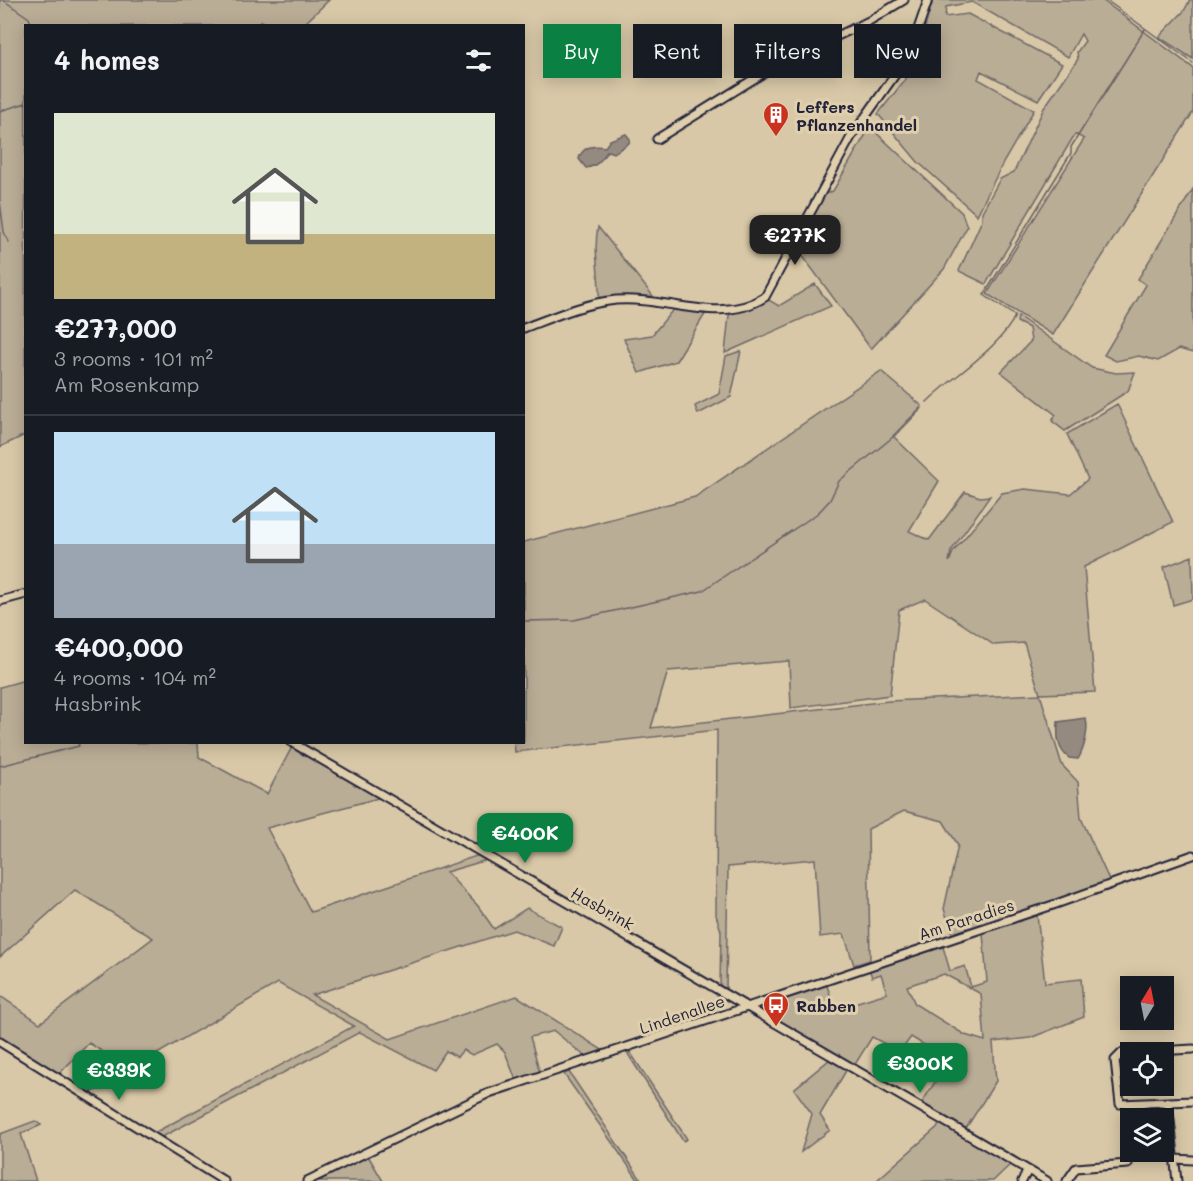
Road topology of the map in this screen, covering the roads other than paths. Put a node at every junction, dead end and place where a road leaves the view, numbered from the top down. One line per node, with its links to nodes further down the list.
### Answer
1 (904, 0): 3 (street)
2 (928, 0): 4 (street)
3 (657, 139)
4 (525, 328)
5 (24, 595): 6 (street)
6 (0, 601)
7 (294, 744): 9 (street, Hasbrink)
8 (1193, 855): 9 (street, Am Paradies)
9 (747, 1007): 17 (street, Lindenallee); 19 (street, Lindenallee)
10 (0, 1042): 18 (street)
11 (1193, 1049): 13 (street)
12 (1193, 1101): 13 (street)
13 (1168, 1103): 14 (street)
14 (1175, 1160): 15 (street); 23 (street)
15 (1193, 1160)
16 (1128, 1164): 22 (street)
17 (1028, 1170): 20 (street); 21 (street, Lindenallee)
18 (224, 1181)
19 (307, 1181)
20 (1022, 1181)
21 (1047, 1181)
22 (1067, 1181)
23 (1177, 1181)

